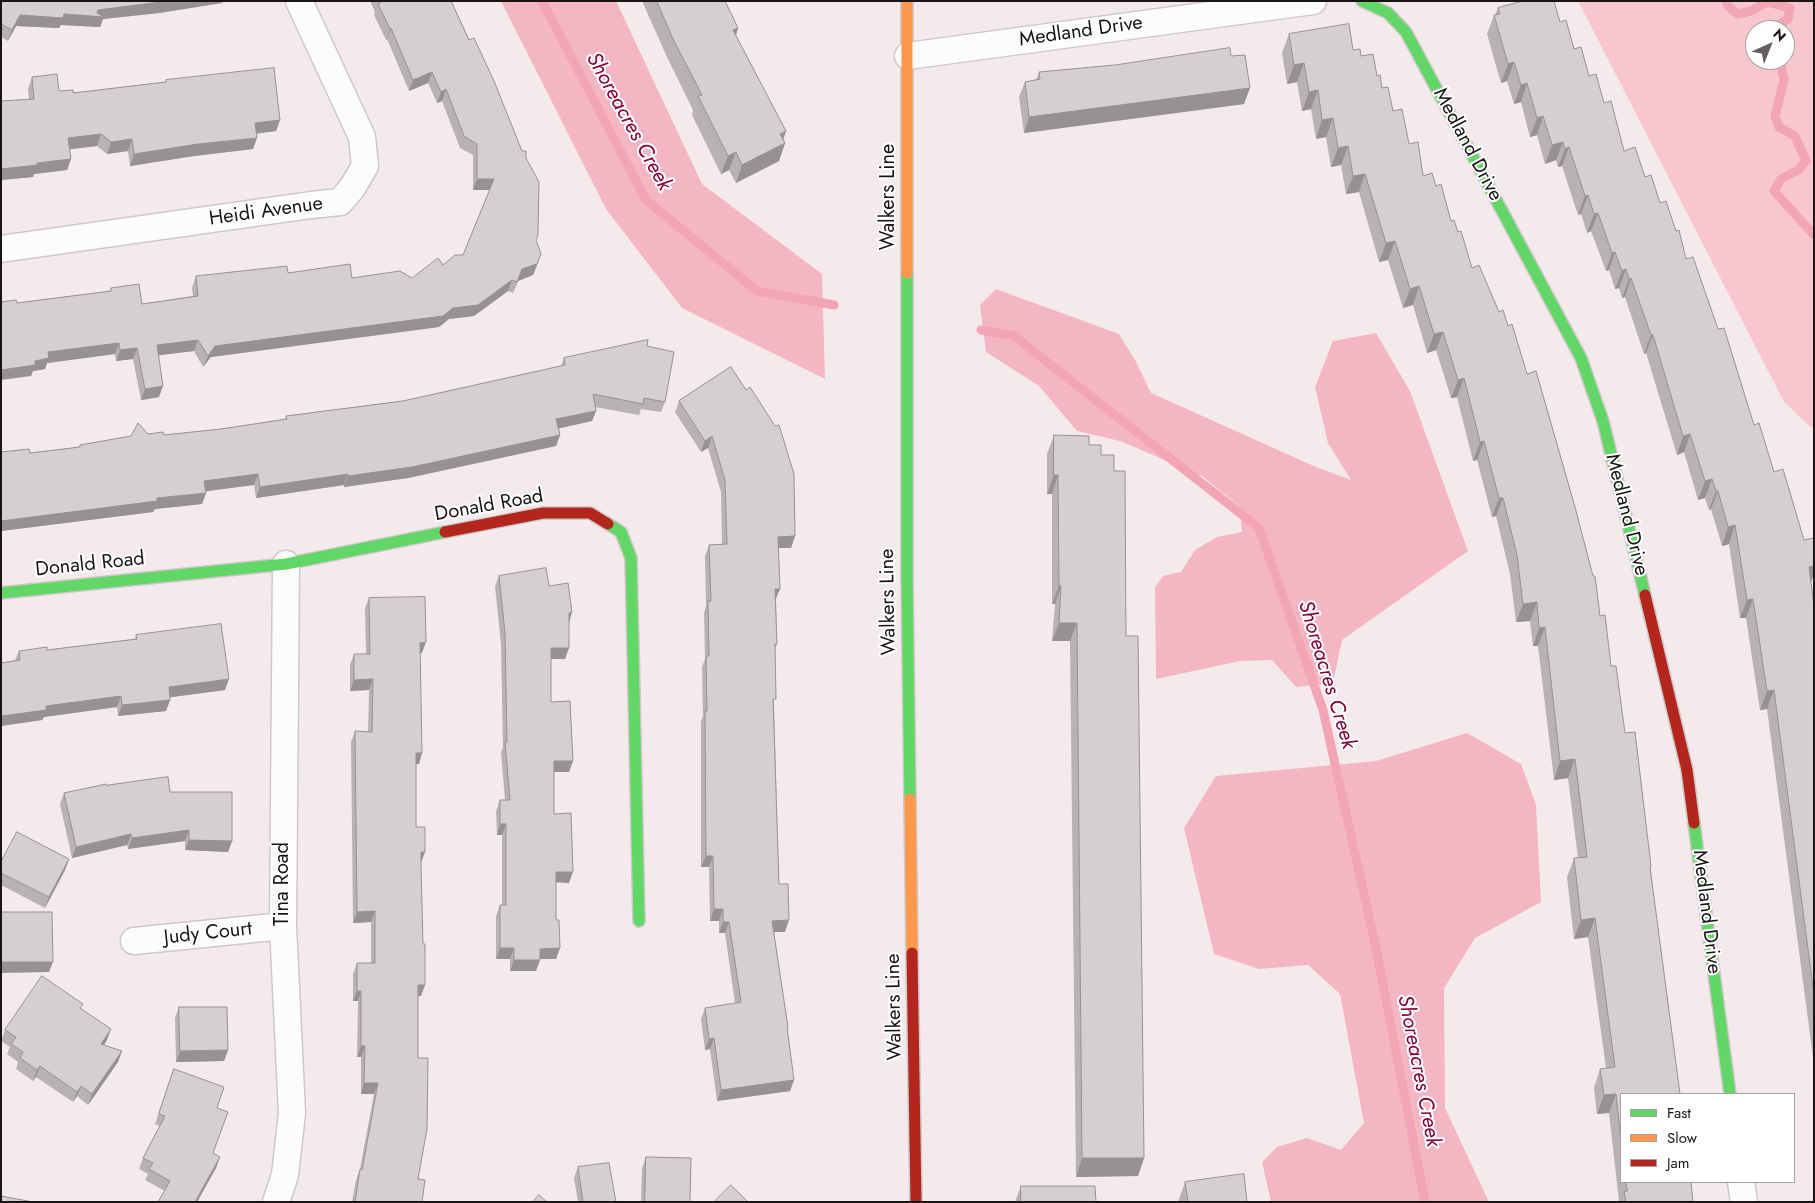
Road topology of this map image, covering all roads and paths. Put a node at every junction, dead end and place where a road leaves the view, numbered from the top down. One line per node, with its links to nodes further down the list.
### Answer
1 (299, 1): 6 (street, Heidi Avenue)
2 (907, 1): 5 (street, Walkers Line)
3 (1314, 1): 5 (street, Medland Drive)
4 (1362, 1): 12 (street, Medland Drive)
5 (908, 56): 15 (street, Walkers Line)
6 (1, 250)
7 (286, 564): 8 (street, Donald Road); 9 (street, Donald Road); 10 (street, Tina Road)
8 (1, 593)
9 (639, 921)
10 (283, 926): 11 (street, Judy Court); 14 (street, Tina Road)
11 (134, 941)
12 (1730, 1093)
13 (1741, 1183): 16 (street)
14 (276, 1202)
15 (916, 1202)
16 (1744, 1202)

